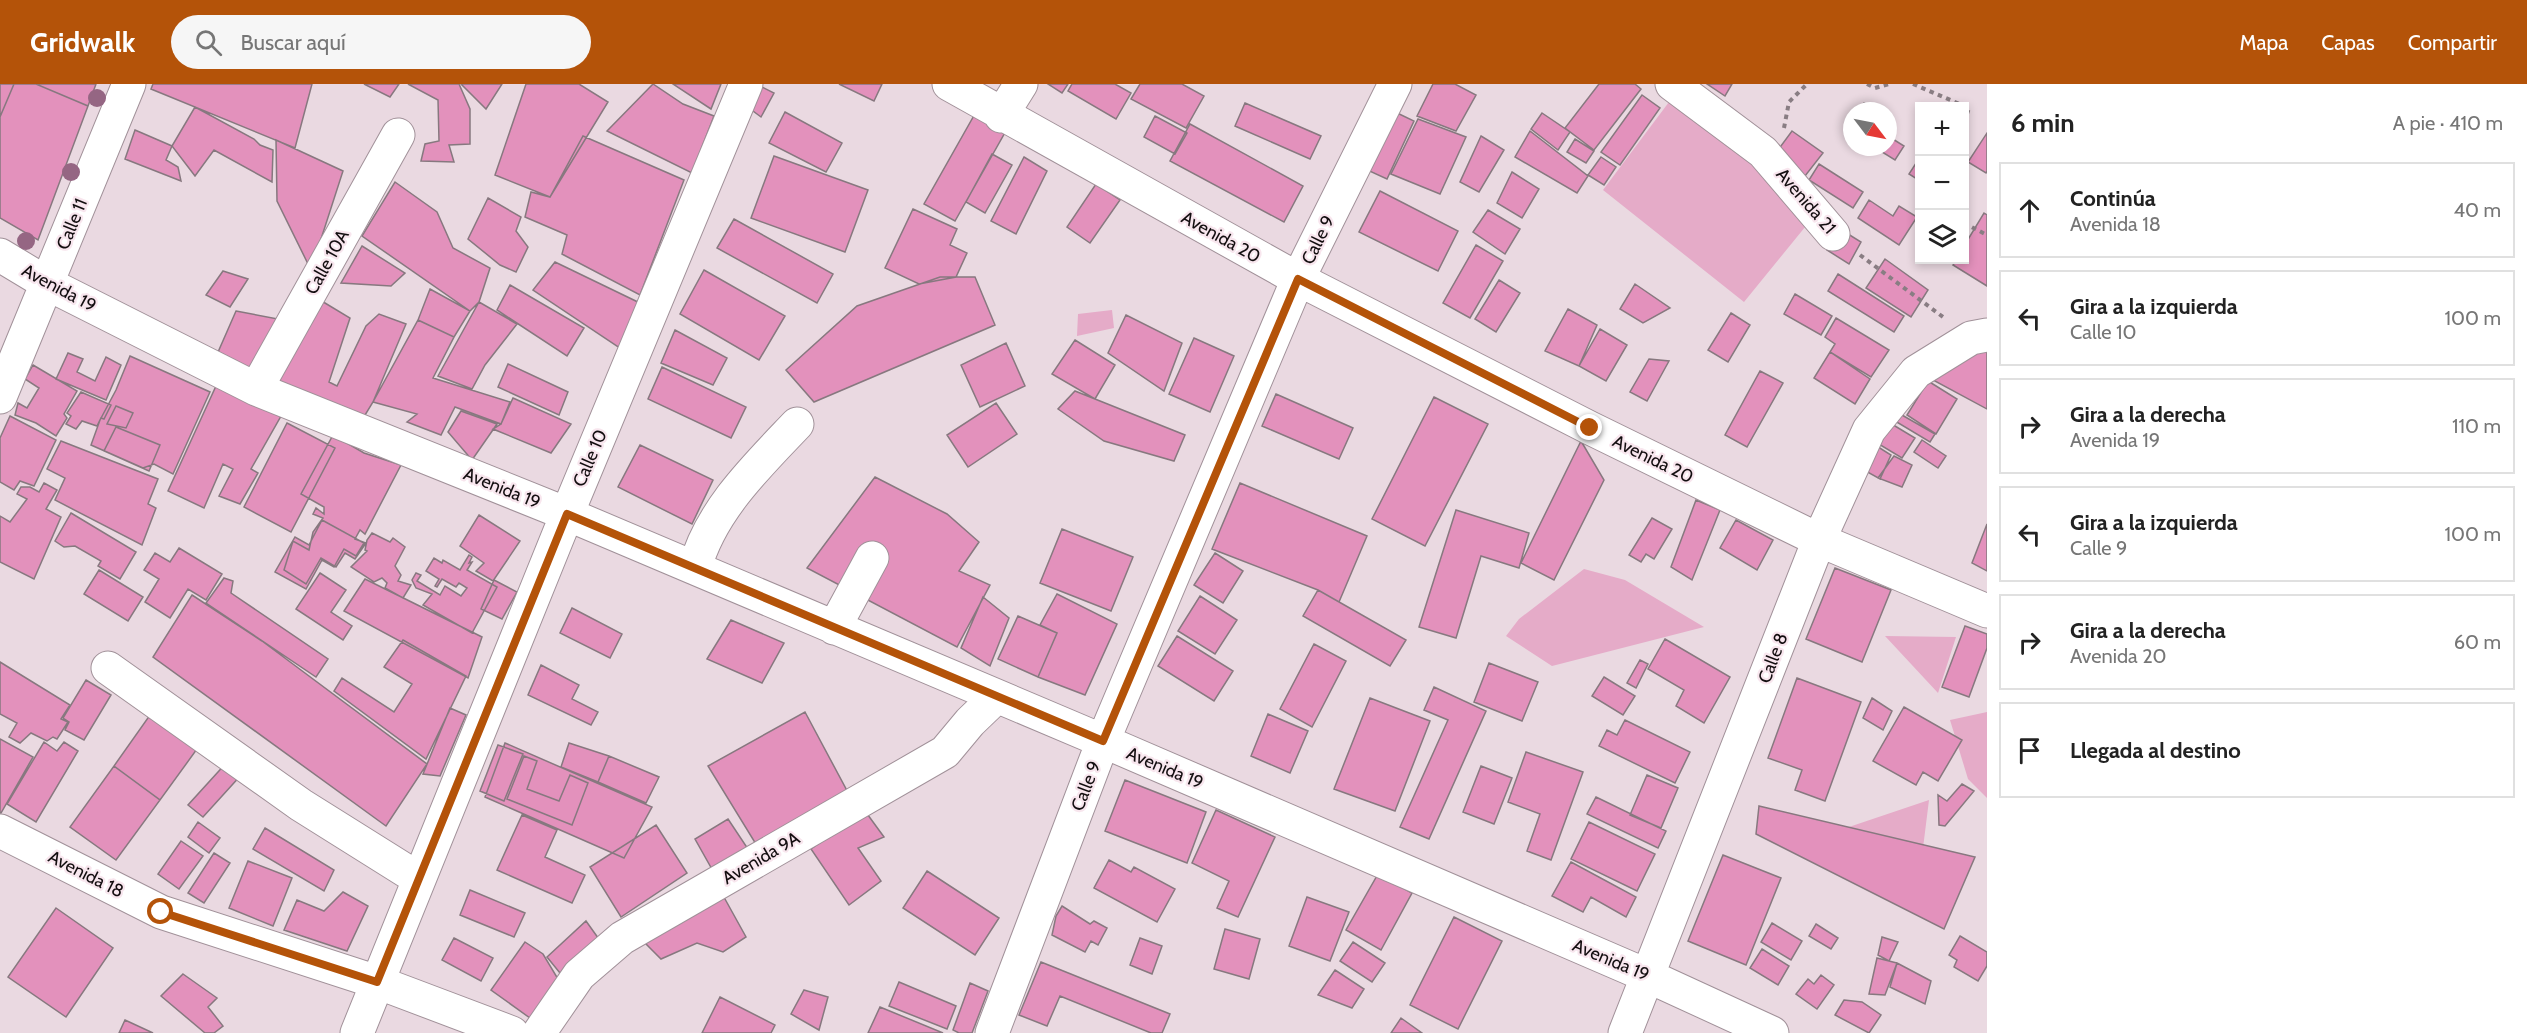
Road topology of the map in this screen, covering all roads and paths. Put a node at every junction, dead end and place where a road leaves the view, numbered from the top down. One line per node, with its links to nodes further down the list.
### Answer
1 (129, 84): 20 (street, Calle 11)
2 (746, 84): 25 (street, Calle 10)
3 (949, 84): 12 (street, Avenida 20)
4 (1021, 84): 12 (street)
5 (1395, 84): 19 (street, Calle 9)
6 (1672, 84): 14 (street, Avenida 21)
7 (1808, 84): 14 (path)
8 (1867, 84): 9 (path)
9 (1889, 84)
10 (1913, 84): 11 (path)
11 (1955, 102)
12 (1001, 116): 19 (street, Avenida 20)
13 (398, 135): 22 (street, Calle 10A)
14 (1763, 152): 16 (street, Avenida 21)
15 (1969, 225): 17 (path)
16 (1833, 234): 21 (path, Avenida 21)
17 (1987, 235)
18 (0, 255): 20 (street, Avenida 19)
19 (1298, 279): 26 (street, Avenida 20); 33 (street, Calle 9)
20 (48, 284): 22 (street, Avenida 19); 23 (street, Calle 11)
21 (1979, 336): 26 (street, Calle 8)
22 (256, 389): 25 (street, Avenida 19)
23 (0, 398)
24 (797, 424): 28 (street)
25 (567, 514): 28 (street, Avenida 19); 35 (street, Calle 10)
26 (1819, 540): 29 (street, Avenida 20); 36 (street, Calle 8)
27 (872, 558): 30 (street)
28 (695, 568): 30 (street, Avenida 19)
29 (1987, 611)
30 (834, 628): 32 (street, Avenida 19)
31 (108, 668): 35 (street)
32 (996, 698): 33 (street, Avenida 19); 40 (street, Avenida 9A)
33 (1103, 741): 36 (street, Avenida 19); 41 (street, Calle 9)
34 (0, 831): 37 (street, Avenida 18)
35 (419, 879): 37 (street, Calle 10)
36 (1648, 976): 42 (street, Calle 8); 43 (street, Avenida 19)
37 (377, 982): 38 (street, Calle 10); 39 (street, Avenida 18)
38 (357, 1033)
39 (512, 1033)
40 (539, 1033)
41 (992, 1033)
42 (1625, 1033)
43 (1772, 1033)

